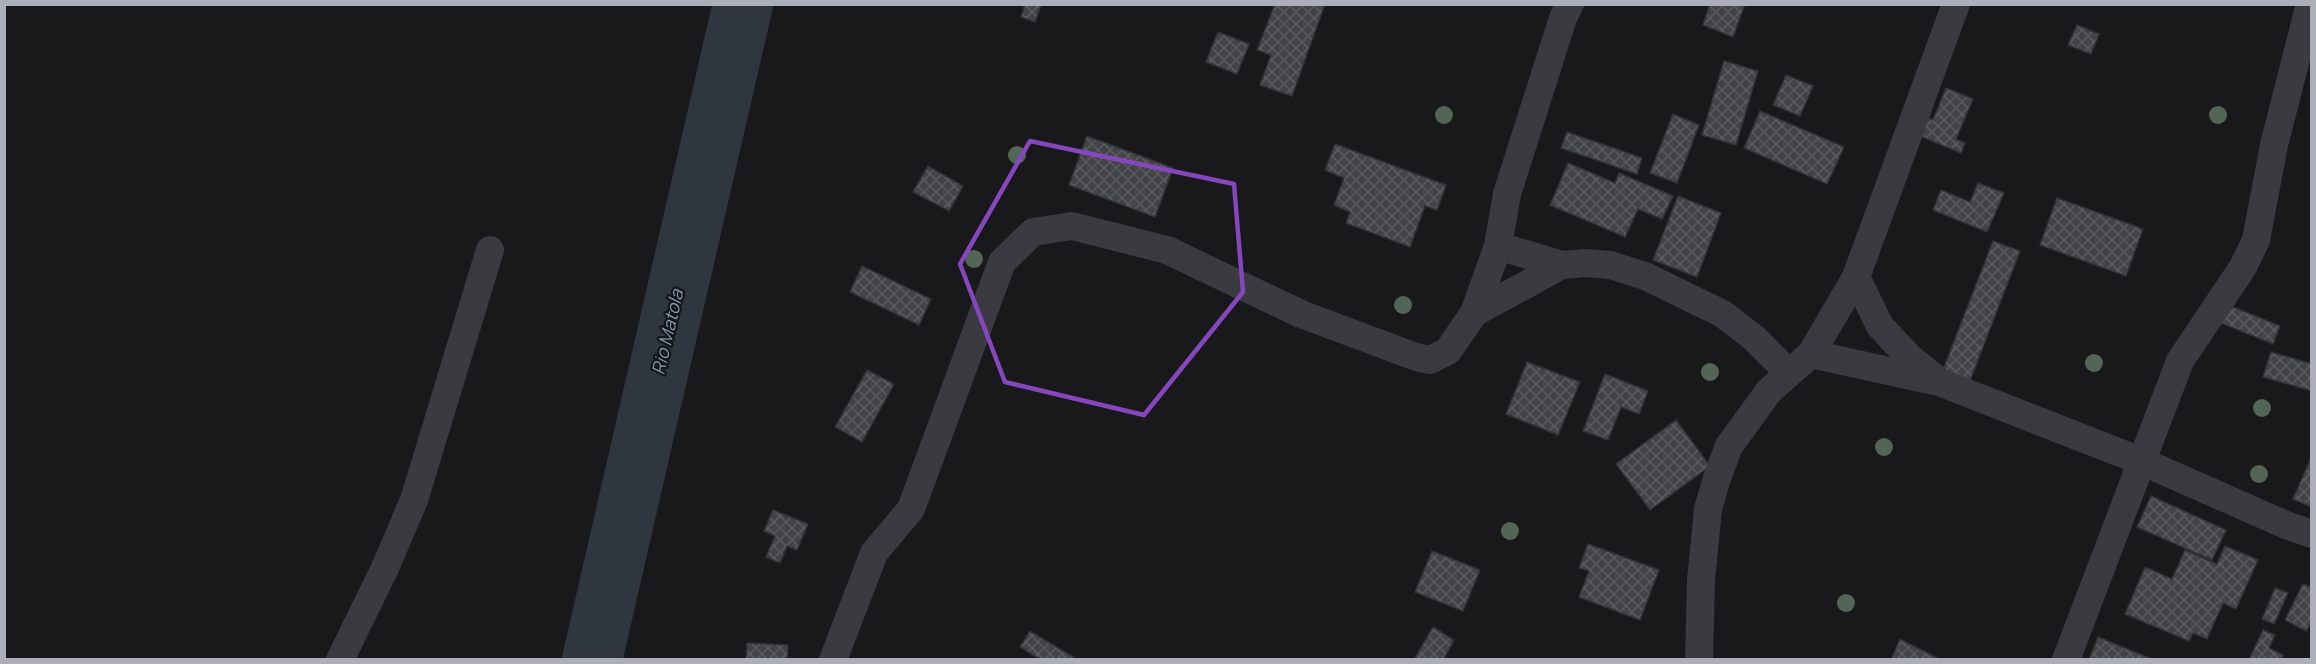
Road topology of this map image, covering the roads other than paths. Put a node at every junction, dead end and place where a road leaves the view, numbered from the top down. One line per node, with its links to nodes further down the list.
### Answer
1 (1570, 4): 4 (street)
2 (1956, 4): 7 (street)
3 (2310, 4): 12 (street)
4 (1498, 246): 6 (street); 8 (street)
5 (490, 250): 14 (street)
6 (1562, 265): 8 (street); 10 (street)
7 (1856, 277): 9 (street); 11 (street)
8 (1474, 313): 15 (street)
9 (1810, 354): 10 (street); 11 (street)
10 (1788, 372): 16 (street)
11 (1939, 382): 12 (street)
12 (2141, 461): 13 (street); 17 (street)
13 (2312, 534)
14 (340, 660)
15 (833, 660)
16 (1699, 660)
17 (2066, 660)

